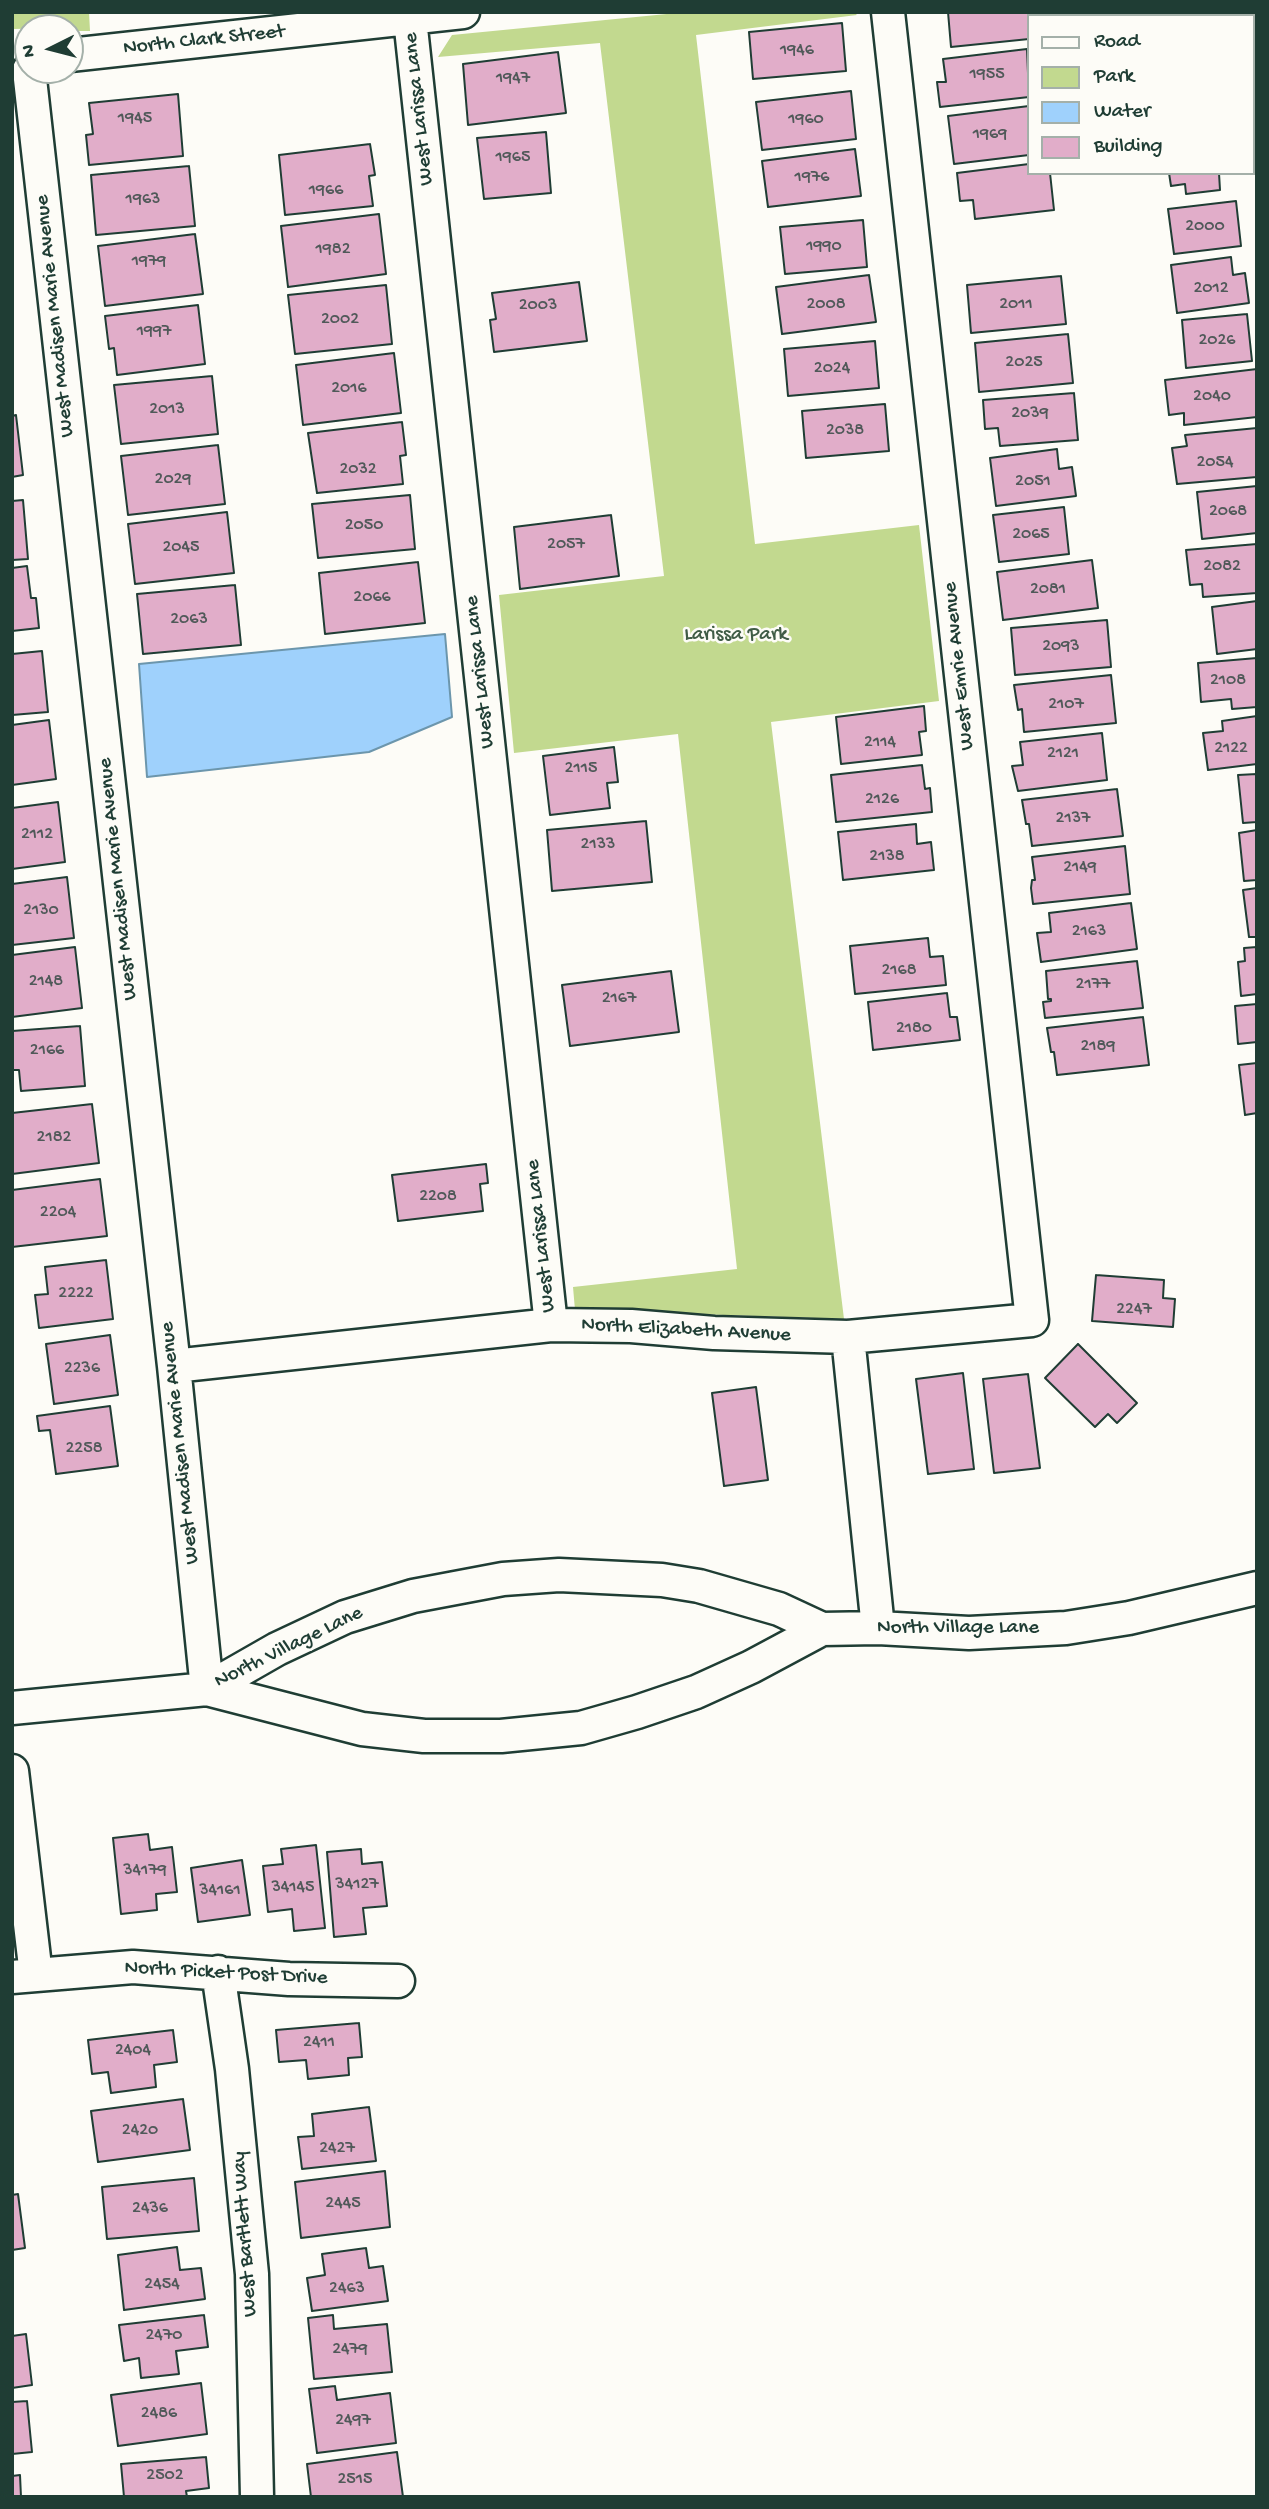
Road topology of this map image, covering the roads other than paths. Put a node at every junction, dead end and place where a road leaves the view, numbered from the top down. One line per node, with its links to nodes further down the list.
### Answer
1 (463, 12): 3 (street, North Clark Street)
2 (888, 12): 6 (street, West Emrie Avenue)
3 (410, 19): 4 (street, North Clark Street); 7 (street, West Larissa Lane)
4 (84, 54)
5 (31, 84): 9 (street, West Madisen Marie Avenue)
6 (1032, 1320): 8 (street, North Elizabeth Avenue)
7 (551, 1325): 8 (street, North Elizabeth Avenue); 9 (street, North Elizabeth Avenue)
8 (848, 1337): 11 (street)
9 (174, 1366): 13 (street, West Madisen Marie Avenue)
10 (1257, 1588): 11 (street, North Village Lane)
11 (878, 1628): 12 (street, North Village Lane)
12 (822, 1629): 13 (street, North Village Lane); 13 (street, North Village Lane)
13 (207, 1689): 14 (street, North Village Lane)
14 (12, 1708)
15 (12, 1771): 17 (street)
16 (218, 1972): 17 (street, North Picket Post Drive); 18 (street, North Picket Post Drive); 19 (street, West Bartlett Way)
17 (24, 1976)
18 (398, 1981)
19 (257, 2497)

